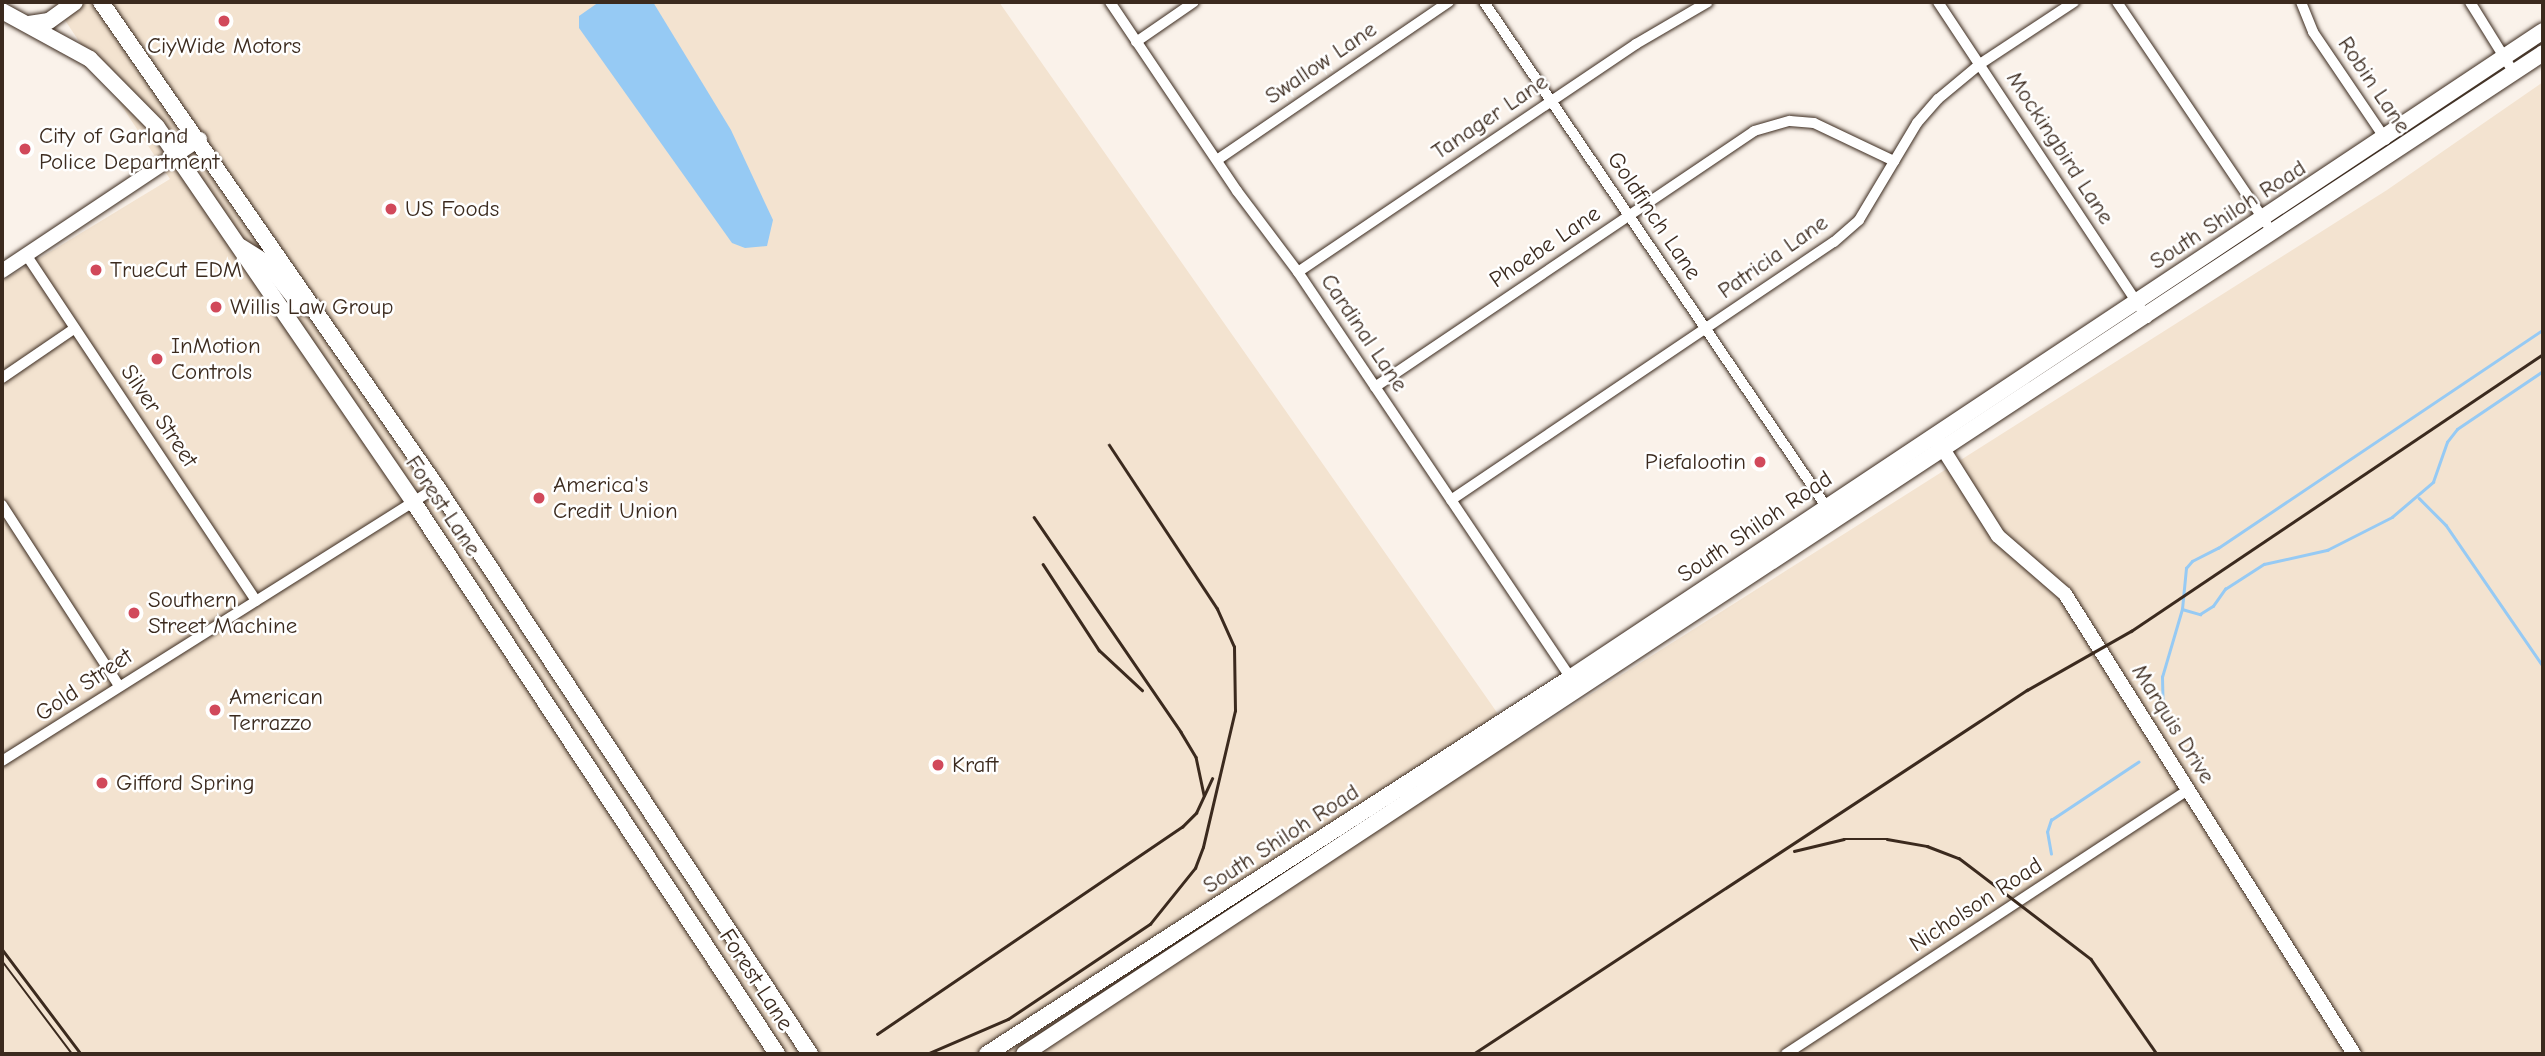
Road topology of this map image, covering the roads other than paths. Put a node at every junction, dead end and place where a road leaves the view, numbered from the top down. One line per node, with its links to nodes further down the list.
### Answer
1 (75, 2): 14 (main road)
2 (101, 2): 23 (main road, Forest Lane)
3 (1110, 2): 16 (street, Cardinal Lane)
4 (1194, 2): 16 (street)
5 (1449, 2): 26 (street, Swallow Lane)
6 (1484, 2): 21 (street, Goldfinch Lane)
7 (1708, 2): 21 (street, Tanager Lane)
8 (1938, 2): 19 (street, Mockingbird Lane)
9 (2074, 2): 19 (street, Patricia Lane)
10 (2117, 2): 29 (street)
11 (2301, 2): 22 (street, Robin Lane)
12 (2470, 2): 18 (street)
13 (2, 11): 14 (main road, Forest Lane)
14 (29, 24): 25 (main road, Forest Lane)
15 (2543, 31): 18 (main road, South Shiloh Road)
16 (1136, 42): 26 (street, Cardinal Lane)
17 (2543, 53): 20 (main road, South Shiloh Road)
18 (2504, 58): 20 (street); 22 (main road, South Shiloh Road)
19 (1980, 64): 27 (street, Patricia Lane); 35 (street, Mockingbird Lane)
20 (2514, 73): 24 (main road, South Shiloh Road)
21 (1553, 101): 28 (street, Goldfinch Lane); 34 (street, Tanager Lane)
22 (2384, 138): 24 (street, Robin Lane); 29 (main road, South Shiloh Road)
23 (200, 139): 25 (street); 36 (main road, Forest Lane)
24 (2395, 154): 30 (main road, South Shiloh Road)
25 (176, 155): 31 (main road, Forest Lane); 32 (street)
26 (1217, 160): 34 (street, Cardinal Lane)
27 (1894, 161): 28 (street, Phoebe Lane); 39 (street, Patricia Lane)
28 (1628, 216): 39 (street, Goldfinch Lane); 41 (street, Phoebe Lane)
29 (2263, 219): 30 (street); 35 (main road, South Shiloh Road)
30 (2274, 234): 37 (main road, South Shiloh Road)
31 (236, 244): 36 (main road); 46 (main road, Forest Lane)
32 (27, 256): 33 (street); 38 (street, Silver Street)
33 (2, 271)
34 (1298, 272): 41 (street, Cardinal Lane)
35 (2137, 302): 37 (street, Mockingbird Lane); 42 (main road, South Shiloh Road)
36 (316, 309): 44 (main road, Forest Lane)
37 (2147, 318): 43 (main road, South Shiloh Road)
38 (75, 328): 40 (street); 50 (street, Silver Street)
39 (1706, 330): 45 (street, Patricia Lane); 48 (street, Goldfinch Lane)
40 (2, 378)
41 (1375, 387): 45 (street, Cardinal Lane)
42 (1934, 435): 43 (street, Marquis Drive); 48 (main road, South Shiloh Road)
43 (1945, 451): 49 (main road, South Shiloh Road); 54 (street, Marquis Drive)
44 (437, 487): 46 (street, Gold Street); 56 (main road, Forest Lane)
45 (1451, 500): 51 (street, Cardinal Lane)
46 (414, 503): 50 (street, Gold Street); 55 (main road, Forest Lane)
47 (2, 505): 52 (street)
48 (1827, 507): 49 (street, Goldfinch Lane); 51 (main road, South Shiloh Road)
49 (1837, 522): 51 (main road, South Shiloh Road)
50 (256, 601): 52 (street, Gold Street)
51 (1574, 684): 57 (main road, South Shiloh Road); 58 (main road, South Shiloh Road)
52 (120, 686): 53 (street, Gold Street)
53 (2, 761)
54 (2188, 790): 59 (street, Nicholson Road); 60 (street, Marquis Drive)
55 (777, 1054)
56 (810, 1054)
57 (987, 1054)
58 (1024, 1054)
59 (1786, 1054)
60 (2354, 1054)

